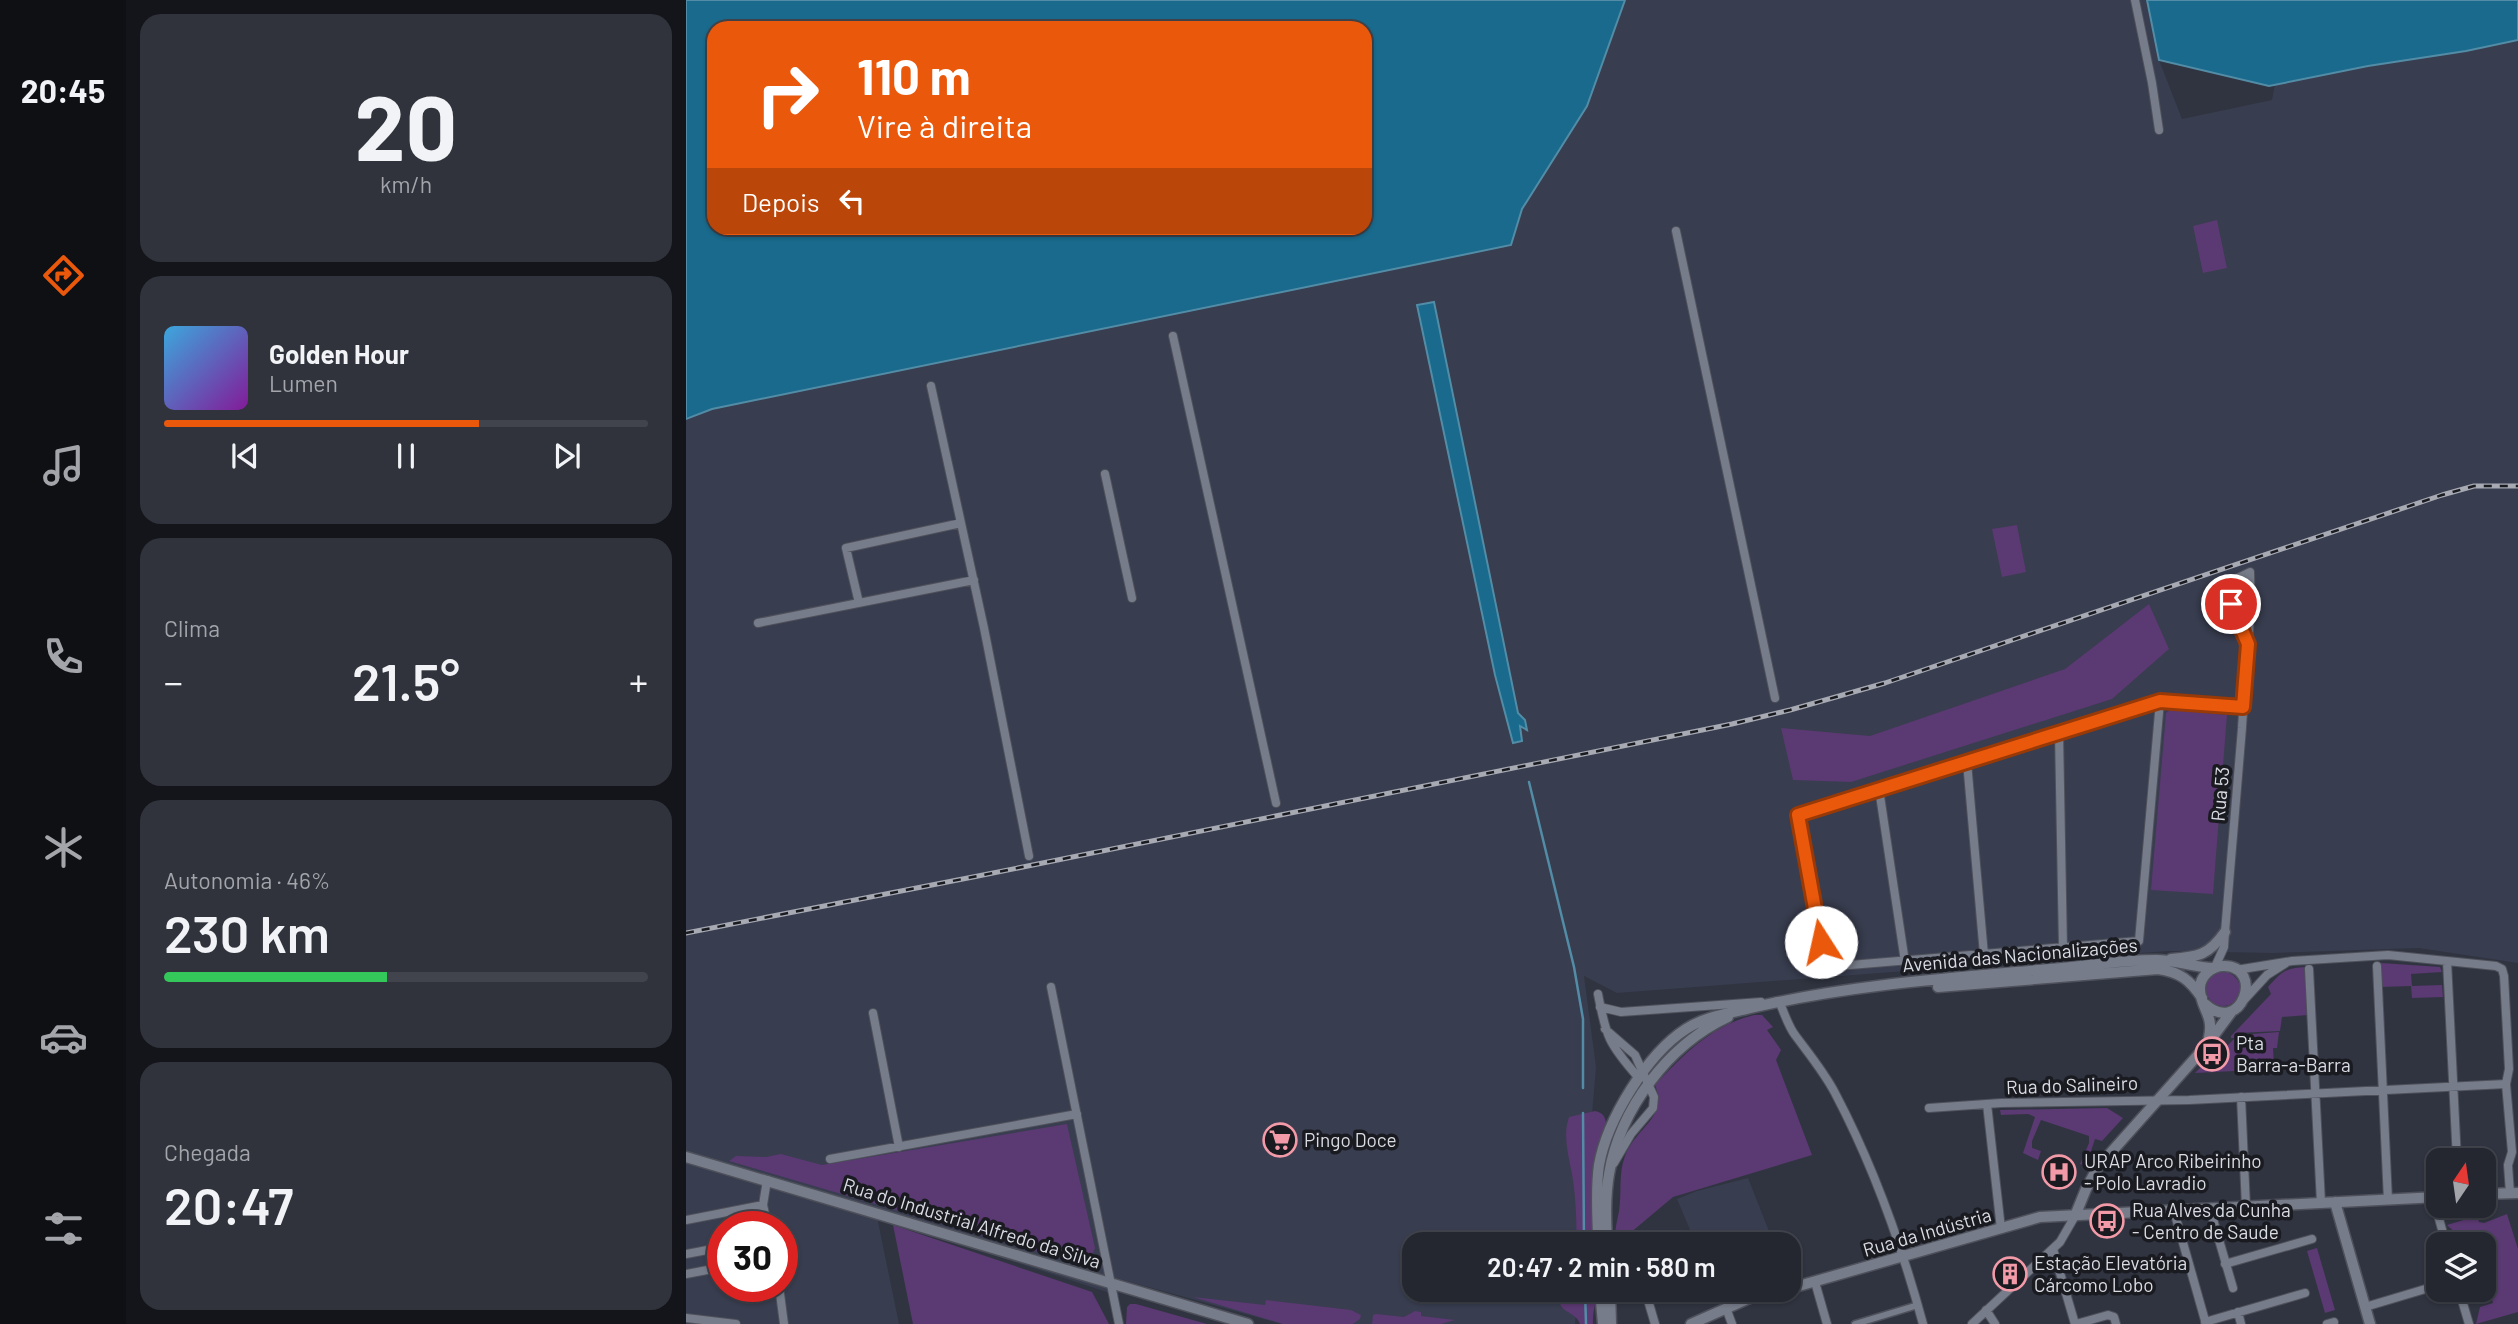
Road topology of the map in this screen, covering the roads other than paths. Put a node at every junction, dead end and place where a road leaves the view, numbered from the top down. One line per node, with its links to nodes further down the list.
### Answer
1 (2135, 0): 2 (street)
2 (2159, 130)
3 (1676, 231): 13 (street)
4 (1173, 336): 19 (street)
5 (932, 386): 7 (street)
6 (1105, 474): 9 (street)
7 (961, 523): 8 (street); 10 (street)
8 (974, 580): 10 (street); 20 (street)
9 (1132, 598)
10 (859, 603): 11 (street)
11 (758, 623)
12 (2248, 644): 12 (street, Rua 53); 15 (street, Rua 53)
13 (1775, 698)
14 (2160, 701): 15 (street); 16 (street); 23 (street)
15 (2243, 707): 21 (street, Rua 53)
16 (2059, 733): 17 (street); 23 (street)
17 (1966, 762): 18 (street); 24 (street)
18 (1879, 789): 28 (street); 28 (street)
19 (1276, 803)
20 (1028, 856)
21 (2225, 932): 22 (street, Rua 53); 25 (street)
22 (2224, 947): 30 (street, Rua 53); 31 (street)
23 (2063, 948): 24 (street)
24 (1984, 955): 28 (street)
25 (2158, 960): 30 (street, Avenida das Nacionalizações); 35 (street, Avenida das Nacionalizações)
26 (2292, 961): 27 (street); 31 (street); 36 (street)
27 (2447, 961): 44 (street); 47 (street)
28 (1905, 962)
29 (2377, 967): 48 (street)
30 (2214, 968): 31 (street); 38 (street)
31 (2236, 969): 36 (street)
32 (2309, 969): 49 (street)
33 (1051, 987): 54 (street)
34 (1598, 994): 39 (street)
35 (1831, 994): 37 (street, Avenida das Nacionalizações); 38 (street, Avenida das Nacionalizações)
36 (2244, 1000): 40 (street)
37 (1779, 1001): 39 (street); 45 (street, Avenida das Nacionalizações); 83 (street)
38 (2204, 1001): 40 (street); 42 (street)
39 (1600, 1007): 45 (street)
40 (2232, 1010): 42 (street)
41 (873, 1013): 55 (street)
42 (2206, 1046): 51 (street)
43 (2518, 1067): 44 (street)
44 (2508, 1069): 46 (street)
45 (1643, 1077): 61 (street, Avenida das Nacionalizações); 61 (street); 77 (street, Avenida das Nacionalizações)
46 (2506, 1084): 47 (street, Rua do Salineiro); 57 (street)
47 (2453, 1087): 48 (street, Rua do Salineiro); 56 (street)
48 (2383, 1090): 49 (street, Rua do Salineiro); 66 (street)
49 (2315, 1094): 50 (street, Rua do Salineiro); 68 (street)
50 (2241, 1097): 51 (street, Rua do Salineiro); 70 (street)
51 (2158, 1099): 52 (street, Rua do Salineiro); 74 (street)
52 (1987, 1104): 53 (street, Rua do Salineiro); 76 (street, Rua do Salineiro)
53 (1928, 1108)
54 (1077, 1114): 55 (street); 88 (street)
55 (899, 1147): 59 (street)
56 (2456, 1148)
57 (2515, 1151): 60 (street); 63 (street)
58 (686, 1157): 62 (street, Rua do Industrial Alfredo da Silva)
59 (830, 1159)
60 (2518, 1164)
61 (1609, 1173): 78 (street, Avenida das Nacionalizações)
62 (767, 1180): 69 (street); 88 (street, Rua do Industrial Alfredo da Silva)
63 (2514, 1193): 64 (street)
64 (2496, 1194)
65 (2426, 1198): 66 (street, Rua da Indústria)
66 (2388, 1200): 67 (street, Rua da Indústria)
67 (2335, 1202): 68 (street, Rua da Indústria); 100 (street)
68 (2321, 1203): 70 (street, Rua da Indústria)
69 (764, 1205): 72 (street); 75 (street)
70 (2246, 1207): 71 (street, Rua da Indústria)
71 (2210, 1209): 73 (street, Rua da Indústria); 84 (street)
72 (765, 1211)
73 (2174, 1211): 74 (street, Rua da Indústria); 105 (street)
74 (2076, 1216): 76 (street, Rua da Indústria); 80 (street)
75 (686, 1220)
76 (2001, 1229): 83 (street, Rua da Indústria)
77 (1598, 1232)
78 (1607, 1232)
79 (2312, 1239): 84 (street)
80 (2053, 1249): 102 (street); 120 (street)
81 (707, 1250): 82 (street)
82 (686, 1254)
83 (1903, 1256): 87 (street, Rua da Indústria); 99 (street)
84 (2225, 1264): 90 (street)
85 (707, 1270): 86 (street)
86 (686, 1274)
87 (1815, 1282): 89 (street, Rua da Indústria); 115 (street)
88 (1111, 1283): 108 (street); 109 (street, Rua do Industrial Alfredo da Silva)
89 (1801, 1286)
90 (2233, 1288)
91 (2426, 1289): 100 (street)
92 (2305, 1293): 103 (street)
93 (781, 1302): 107 (street)
94 (1601, 1302): 110 (street)
95 (1610, 1302): 111 (street)
96 (1649, 1302): 112 (street)
97 (1741, 1302): 101 (street, Rua da Indústria)
98 (2463, 1302): 124 (street)
99 (1918, 1305): 116 (street); 117 (street)
100 (2365, 1307): 123 (street)
101 (1727, 1308): 113 (street, Rua da Indústria); 114 (street)
102 (1986, 1310): 118 (street); 119 (street)
103 (2238, 1312): 105 (street); 122 (street)
104 (686, 1318): 106 (street)
105 (2206, 1323)
106 (730, 1324)
107 (784, 1324)
108 (1119, 1324)
109 (1248, 1324)
110 (1603, 1324)
111 (1611, 1324)
112 (1655, 1324)
113 (1690, 1324)
114 (1732, 1324)
115 (1827, 1324)
116 (1855, 1324)
117 (1923, 1324)
118 (1972, 1324)
119 (1995, 1324)
120 (2076, 1324): 121 (street)
121 (2116, 1324)
122 (2241, 1324)
123 (2370, 1324)
124 (2469, 1324)

